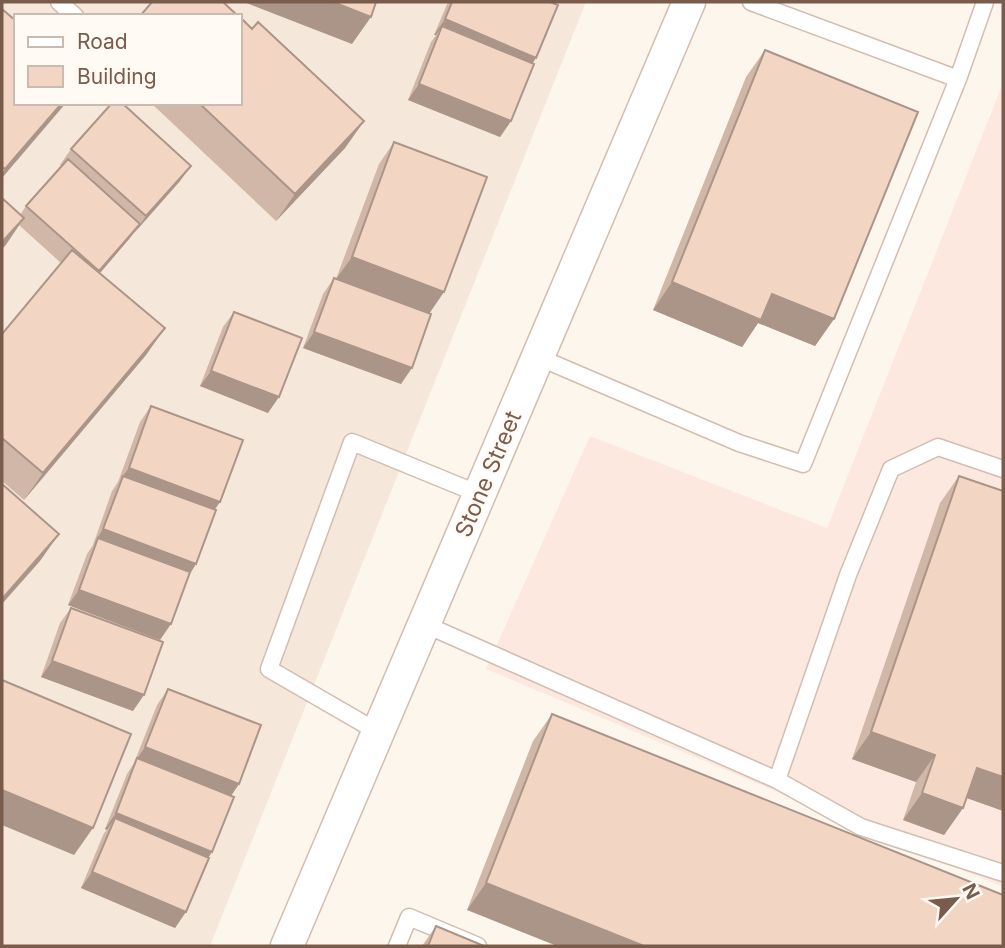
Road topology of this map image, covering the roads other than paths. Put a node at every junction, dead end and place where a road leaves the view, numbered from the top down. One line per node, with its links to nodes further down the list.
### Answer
1 (59, 2): 5 (lane)
2 (689, 2): 7 (street, Stone Street)
3 (751, 2): 6 (lane)
4 (985, 2): 6 (lane)
5 (73, 14)
6 (958, 79): 7 (lane)
7 (538, 357): 9 (street, Stone Street)
8 (1003, 469): 12 (lane)
9 (480, 494): 10 (street, Stone Street); 11 (lane)
10 (424, 624): 11 (street, Stone Street); 12 (lane)
11 (378, 732): 14 (street, Stone Street)
12 (777, 780): 13 (lane)
13 (1003, 873)
14 (287, 946)
15 (397, 946): 16 (lane)
16 (478, 946)

